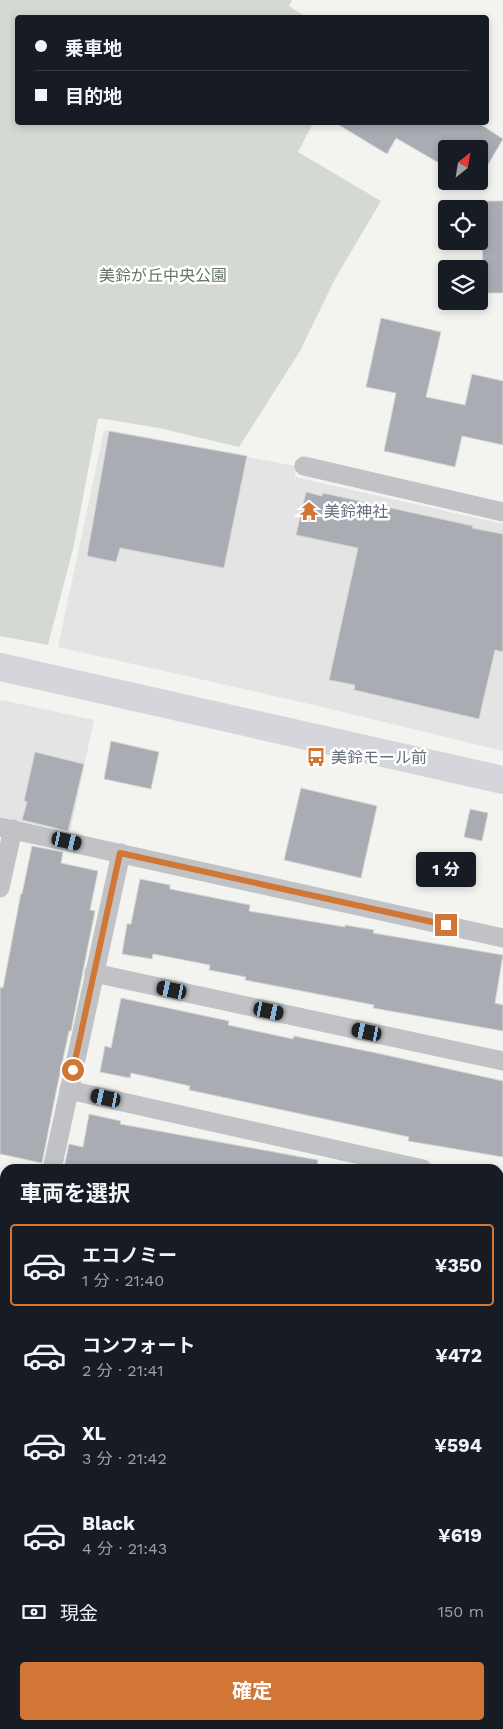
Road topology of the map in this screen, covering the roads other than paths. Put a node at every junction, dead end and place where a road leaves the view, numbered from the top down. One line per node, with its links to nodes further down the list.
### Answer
1 (304, 466): 2 (street)
2 (503, 512)
3 (0, 667): 4 (street)
4 (503, 780)
5 (6, 828): 6 (street); 7 (street)
6 (120, 853): 8 (street); 9 (street)
7 (0, 888)
8 (503, 938)
9 (94, 973): 10 (street); 11 (street)
10 (503, 1061)
11 (69, 1090): 12 (street); 13 (street)
12 (53, 1164)
13 (402, 1164)

